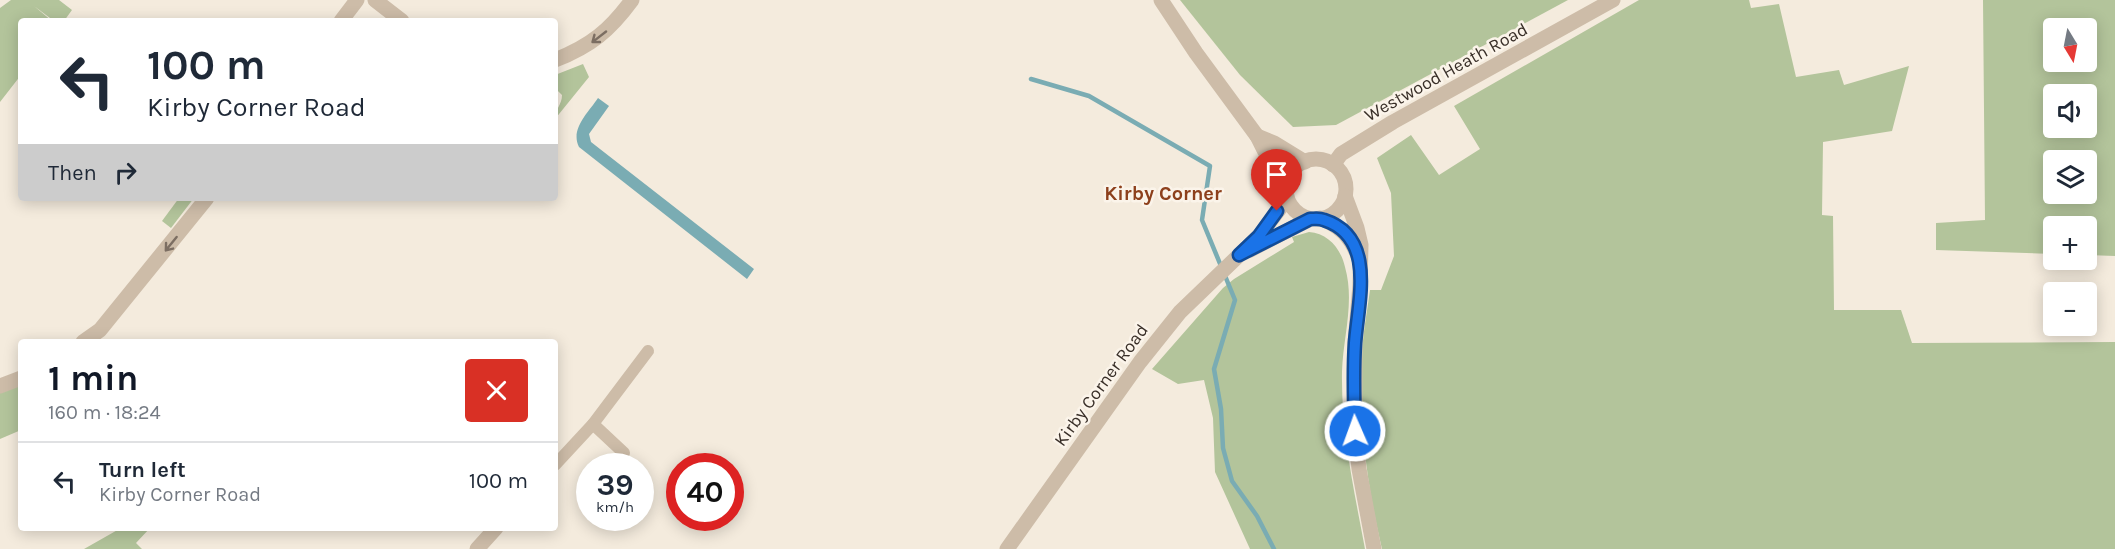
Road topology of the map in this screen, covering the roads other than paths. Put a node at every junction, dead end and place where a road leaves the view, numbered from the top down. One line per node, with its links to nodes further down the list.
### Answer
1 (357, 0): 6 (street)
2 (375, 0): 7 (street)
3 (633, 0): 8 (street, one-way to 8)
4 (1161, 0): 9 (street)
5 (1613, 0): 11 (street, Westwood Heath Road)
6 (343, 18)
7 (398, 18)
8 (558, 59)
9 (1257, 135): 10 (street); 12 (street)
10 (1305, 162): 11 (street); 12 (street)
11 (1333, 165): 13 (street)
12 (1287, 191): 15 (street); 16 (street, Kirby Corner Road)
13 (1345, 196): 15 (street); 17 (street)
14 (205, 201): 18 (street, one-way to 18)
15 (1315, 218): 16 (street, Kirby Corner Road); 17 (street)
16 (1237, 258): 27 (street, Kirby Corner Road)
17 (1360, 262): 28 (street)
18 (87, 339)
19 (648, 351): 22 (street)
20 (18, 379): 21 (street)
21 (0, 386)
22 (593, 424): 23 (street); 24 (street)
23 (624, 453)
24 (558, 462)
25 (493, 531): 26 (street)
26 (477, 549)
27 (1007, 549)
28 (1374, 549)

